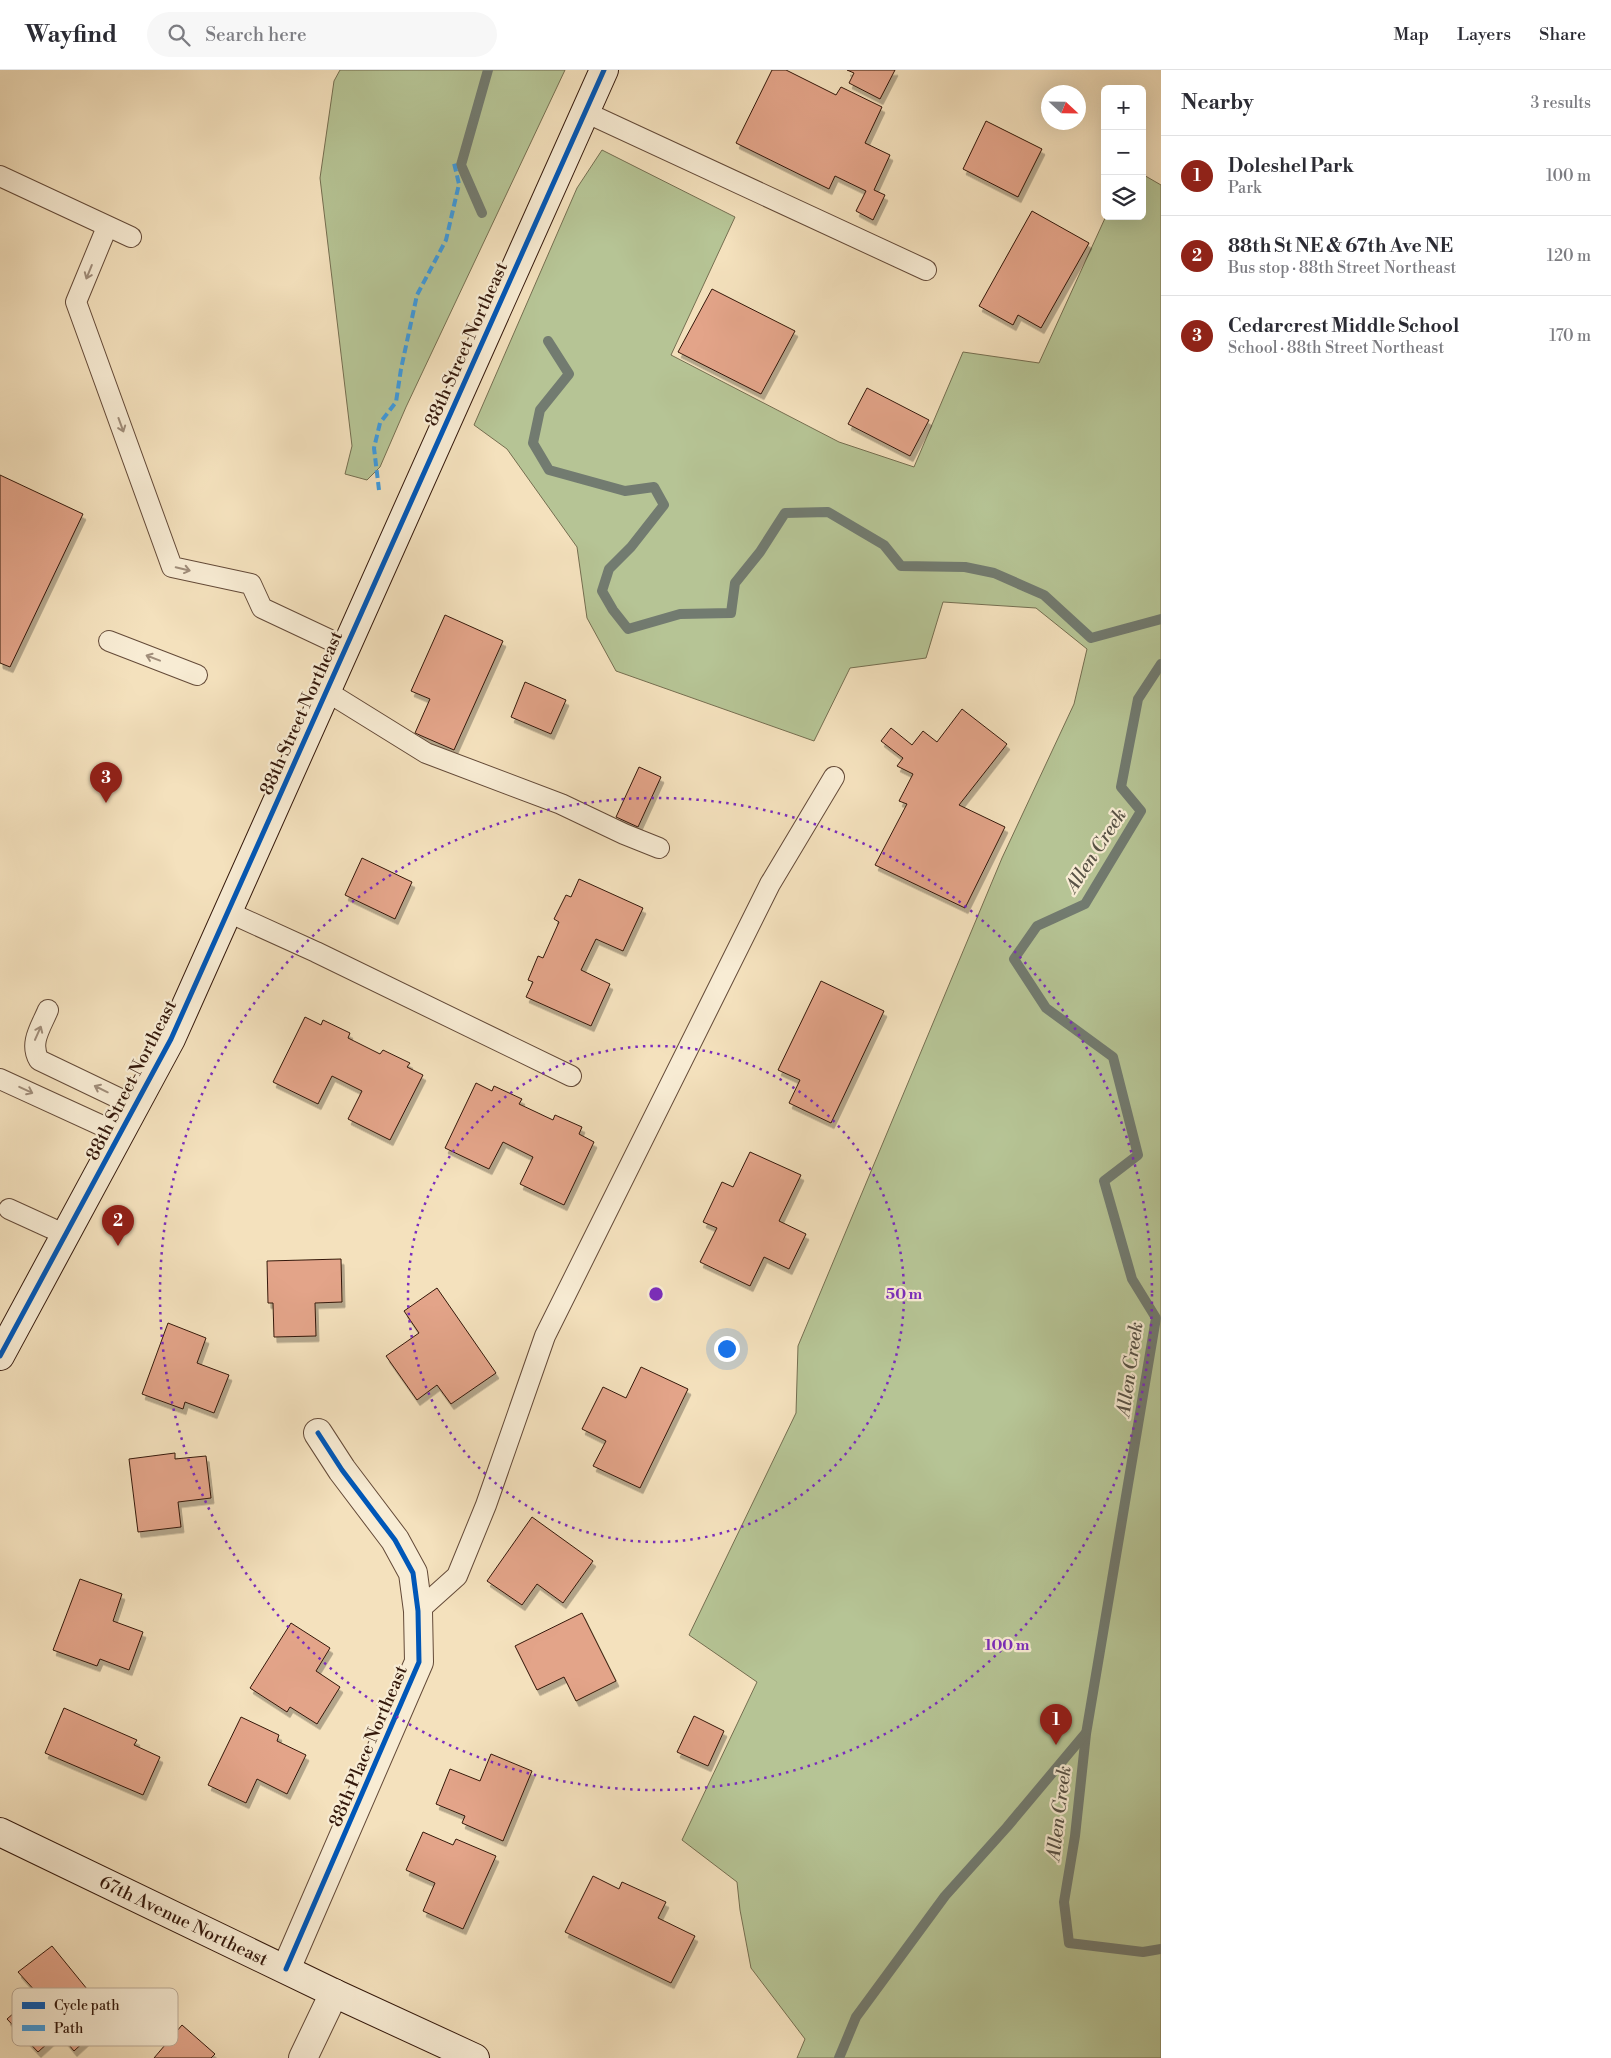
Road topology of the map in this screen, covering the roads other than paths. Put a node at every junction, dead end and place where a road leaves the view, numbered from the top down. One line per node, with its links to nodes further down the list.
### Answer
1 (604, 70): 2 (main road, 88th Street Northeast)
2 (585, 112): 6 (lane); 8 (main road, 88th Street Northeast)
3 (0, 176): 4 (lane)
4 (107, 227): 5 (lane); 8 (lane, one-way to 8)
5 (131, 237)
6 (926, 270)
7 (109, 641): 9 (lane, one-way to 7)
8 (345, 648): 10 (main road, 88th Street Northeast)
9 (197, 675)
10 (326, 691): 12 (lane); 13 (main road, 88th Street Northeast)
11 (834, 777): 23 (lane)
12 (659, 848)
13 (228, 912): 15 (lane); 17 (main road, 88th Street Northeast)
14 (48, 1010): 17 (lane, one-way to 14)
15 (571, 1076)
16 (0, 1079): 18 (lane, one-way to 18)
17 (135, 1106): 18 (main road, 88th Street Northeast)
18 (120, 1134): 20 (main road, 88th Street Northeast)
19 (9, 1208): 20 (lane)
20 (66, 1235): 21 (main road, 88th Street Northeast)
21 (0, 1356)
22 (318, 1433): 23 (main road, 88th Place Northeast)
23 (418, 1611): 25 (main road, 88th Place Northeast)
24 (0, 1832): 25 (main road, 67th Avenue Northeast)
25 (286, 1969): 26 (main road, 67th Avenue Northeast)
26 (334, 1993): 27 (main road); 28 (main road, 67th Avenue Northeast)
27 (303, 2058)
28 (476, 2058)

